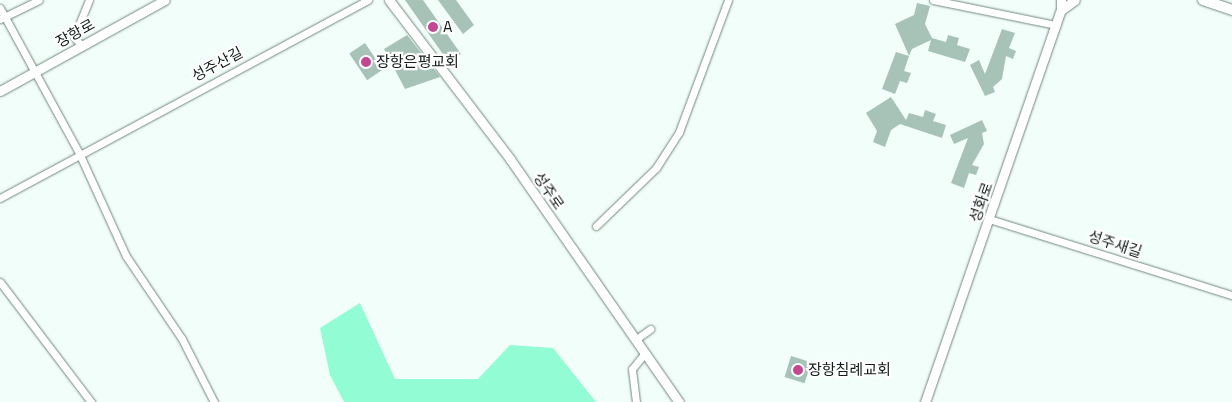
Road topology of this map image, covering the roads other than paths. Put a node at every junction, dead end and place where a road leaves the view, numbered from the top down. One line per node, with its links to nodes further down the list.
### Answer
1 (39, 0): 14 (street)
2 (88, 0): 16 (street)
3 (165, 0): 16 (street, 장항로)
4 (368, 0): 19 (street, 성주산길)
5 (390, 0): 26 (street, 성주로)
6 (728, 0): 22 (street)
7 (933, 0): 15 (street)
8 (1061, 0): 12 (street, 성화로)
9 (1075, 0): 12 (street)
10 (1203, 0): 13 (main road)
11 (0, 8): 14 (street)
12 (1061, 10): 15 (street, 성화로)
13 (1232, 10)
14 (2, 18): 17 (street)
15 (1056, 25): 21 (street, 성화로)
16 (80, 45): 17 (street, 장항로)
17 (35, 72): 18 (street, 장항로); 19 (street)
18 (0, 91)
19 (79, 153): 20 (street, 성주산길); 29 (street)
20 (0, 198)
21 (989, 219): 24 (street, 성주새길); 32 (street, 성화로)
22 (596, 226)
23 (0, 282): 28 (street)
24 (1232, 295)
25 (650, 329): 26 (street)
26 (635, 340): 27 (street, 성주로)
27 (645, 354): 30 (street); 31 (street, 성주로)
28 (91, 402)
29 (214, 402)
30 (636, 402)
31 (679, 402)
32 (925, 402)

